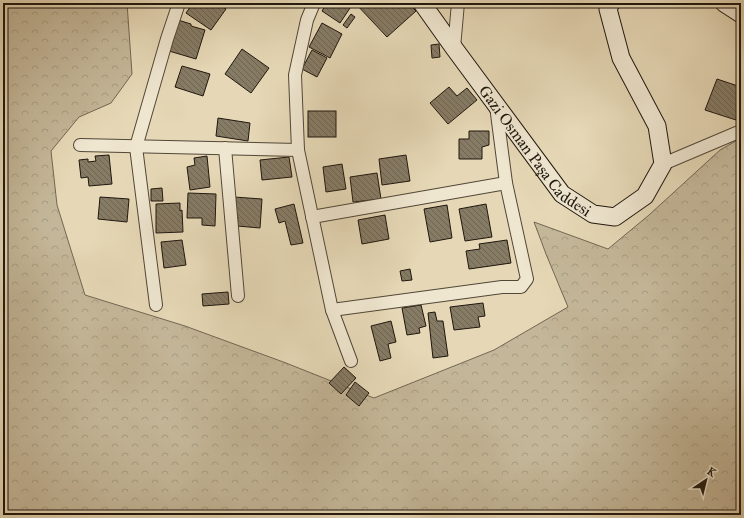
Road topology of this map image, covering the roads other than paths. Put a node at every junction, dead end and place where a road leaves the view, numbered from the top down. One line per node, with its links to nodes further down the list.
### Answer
1 (179, 3): 12 (street)
2 (314, 3): 14 (street)
3 (422, 3): 8 (street, Gazi Osman Paşa Caddesi)
4 (458, 3): 8 (street)
5 (611, 3): 15 (street)
6 (724, 3): 7 (street)
7 (741, 14)
8 (454, 48): 9 (street, Gazi Osman Paşa Caddesi)
9 (495, 104): 15 (street, Gazi Osman Paşa Caddesi); 16 (street)
10 (741, 131): 15 (street)
11 (80, 145): 12 (street)
12 (136, 147): 13 (street); 19 (street)
13 (225, 148): 14 (street); 18 (street)
14 (298, 150): 17 (street)
15 (663, 164)
16 (506, 183): 17 (street); 20 (street)
17 (312, 217): 20 (street)
18 (238, 296)
19 (156, 305)
20 (332, 310): 21 (street)
21 (351, 361)

